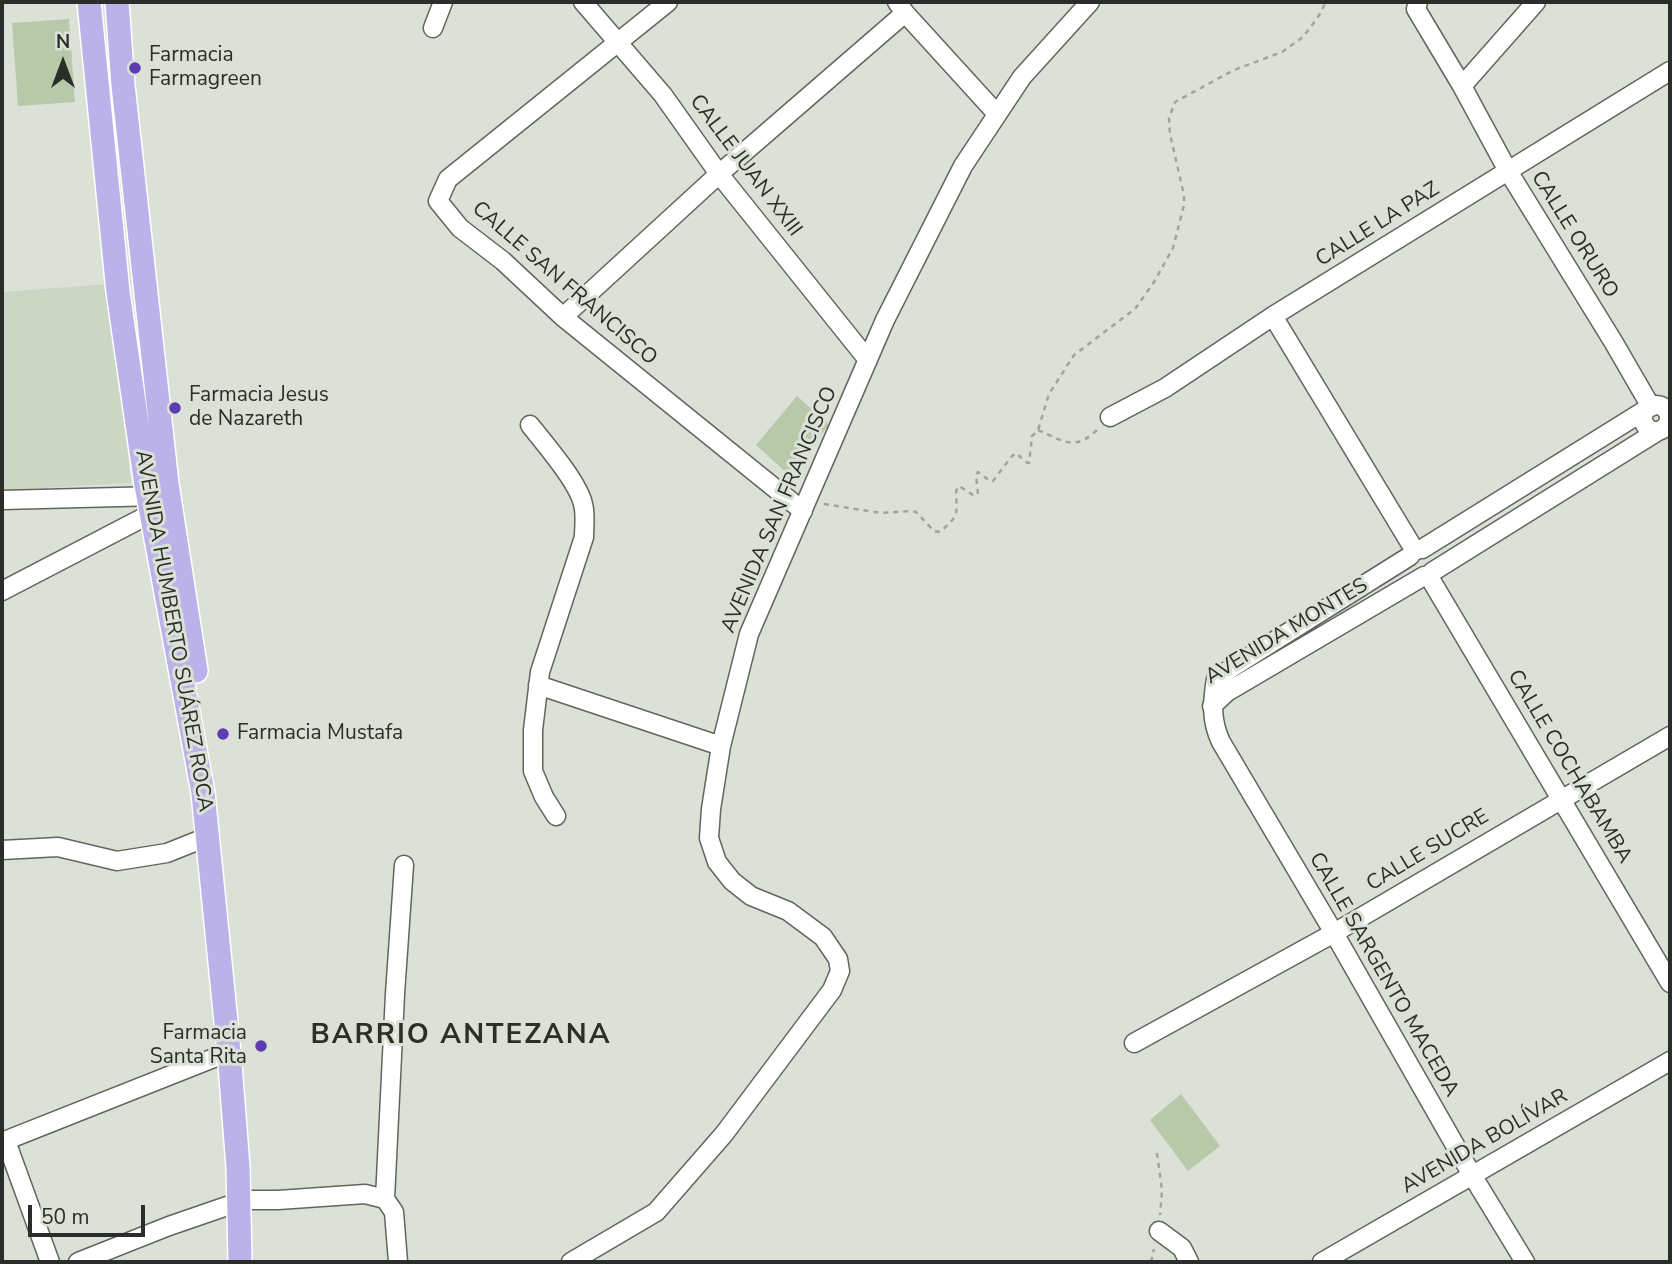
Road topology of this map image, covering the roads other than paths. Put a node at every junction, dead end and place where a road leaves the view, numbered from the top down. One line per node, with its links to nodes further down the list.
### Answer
1 (89, 2): 25 (main road, AVENIDA HUMBERTO SUÁREZ ROCA)
2 (117, 2): 25 (main road, AVENIDA HUMBERTO SUÁREZ ROCA)
3 (443, 2): 10 (street)
4 (583, 2): 11 (street, CALLE JUAN XXIII)
5 (668, 2): 11 (street, CALLE SAN FRANCISCO)
6 (1090, 2): 14 (street, AVENIDA SAN FRANCISCO)
7 (1418, 2): 13 (street, CALLE ORURO)
8 (1536, 2): 13 (street)
9 (901, 8): 14 (street); 16 (street)
10 (433, 28)
11 (617, 42): 16 (street, CALLE JUAN XXIII); 18 (street, CALLE SAN FRANCISCO)
12 (1670, 71): 15 (street, CALLE LA PAZ)
13 (1462, 86): 15 (street, CALLE ORURO)
14 (997, 114): 19 (street, AVENIDA SAN FRANCISCO)
15 (1508, 172): 17 (street, CALLE LA PAZ); 20 (street, CALLE ORURO)
16 (719, 174): 18 (street); 19 (street, CALLE JUAN XXIII)
17 (1273, 316): 21 (street, CALLE LA PAZ); 27 (street)
18 (563, 317): 26 (street, CALLE SAN FRANCISCO)
19 (868, 360): 26 (street, AVENIDA SAN FRANCISCO)
20 (1656, 404): 23 (street, CALLE ORURO); 27 (street, AVENIDA MONTES)
21 (1110, 417)
22 (530, 425): 30 (street)
23 (1665, 431): 28 (street, AVENIDA MONTES)
24 (2, 500): 25 (street)
25 (160, 504): 29 (street); 36 (main road, AVENIDA HUMBERTO SUÁREZ ROCA); 47 (main road, AVENIDA HUMBERTO SUÁREZ ROCA)
26 (805, 506): 33 (street, AVENIDA SAN FRANCISCO)
27 (1416, 552): 28 (street, CALLE COCHABAMBA); 31 (street, AVENIDA MONTES)
28 (1428, 574): 31 (street, AVENIDA MONTES); 34 (street, CALLE COCHABAMBA)
29 (2, 591)
30 (538, 685): 33 (street); 35 (street)
31 (1212, 706): 39 (street, CALLE SARGENTO MACEDA)
32 (1670, 736): 34 (street, CALLE SUCRE)
33 (721, 746): 54 (street, AVENIDA SAN FRANCISCO)
34 (1561, 799): 39 (street, CALLE SUCRE); 40 (street, CALLE COCHABAMBA)
35 (556, 816)
36 (207, 836): 37 (street); 42 (main road, AVENIDA HUMBERTO SUÁREZ ROCA)
37 (2, 850)
38 (404, 865): 46 (street)
39 (1334, 933): 41 (street, CALLE SUCRE); 45 (street, CALLE SARGENTO MACEDA)
40 (1670, 983)
41 (1134, 1043)
42 (229, 1052): 44 (street); 47 (main road, AVENIDA HUMBERTO SUÁREZ ROCA)
43 (1670, 1061): 45 (street, AVENIDA BOLÍVAR)
44 (4, 1141): 49 (street)
45 (1472, 1175): 56 (street, AVENIDA BOLÍVAR); 57 (street, CALLE SARGENTO MACEDA)
46 (385, 1199): 47 (street); 53 (street)
47 (240, 1203): 50 (street); 51 (main road, AVENIDA HUMBERTO SUÁREZ ROCA); 52 (main road, AVENIDA HUMBERTO SUÁREZ ROCA)
48 (1159, 1231): 55 (street)
49 (50, 1262)
50 (78, 1262)
51 (240, 1262)
52 (251, 1262)
53 (398, 1262)
54 (571, 1262)
55 (1189, 1262)
56 (1322, 1262)
57 (1525, 1262)

